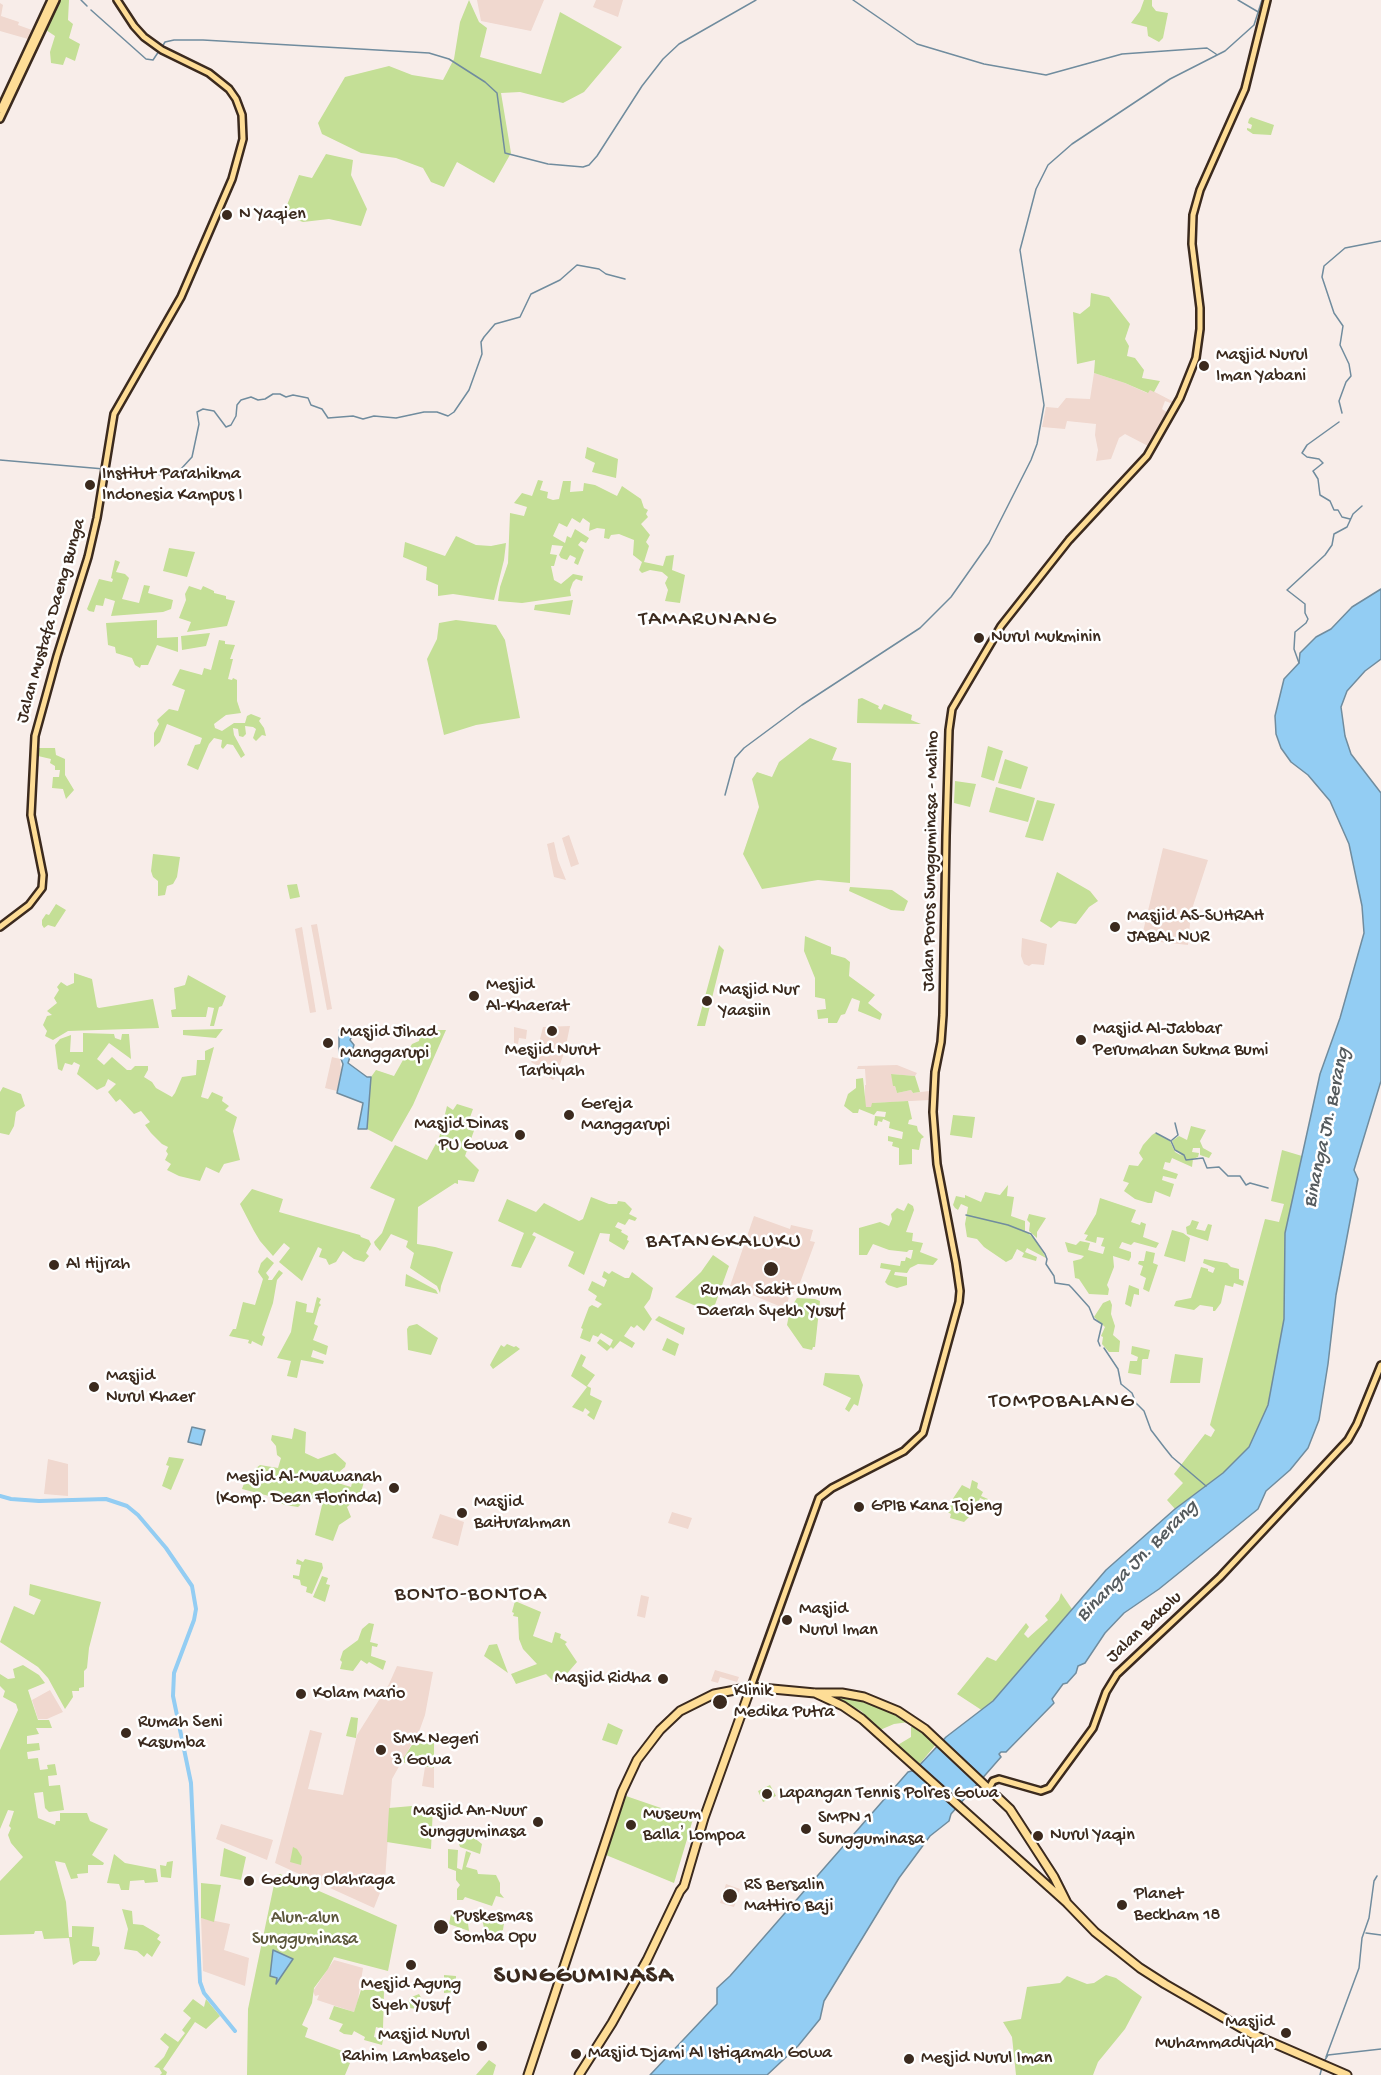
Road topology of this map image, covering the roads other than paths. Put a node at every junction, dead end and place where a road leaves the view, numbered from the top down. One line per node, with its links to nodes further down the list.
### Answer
1 (51, 0): 5 (main road)
2 (56, 0): 5 (main road)
3 (117, 0): 9 (main road, Jalan Mustafa Daeng Bunga)
4 (1267, 0): 11 (main road, Jalan Poros Sungguminasa - Malino)
5 (43, 23): 6 (main road)
6 (8, 98): 7 (main road); 8 (main road)
7 (0, 110)
8 (0, 119)
9 (0, 927)
10 (1381, 1365): 13 (main road, Jalan Bakolu)
11 (751, 1687): 12 (highway); 15 (highway); 16 (highway)
12 (815, 1693): 13 (highway); 14 (highway)
13 (988, 1787): 14 (highway)
14 (1055, 1886): 17 (highway)
15 (528, 2075)
16 (581, 2075)
17 (1347, 2075)

